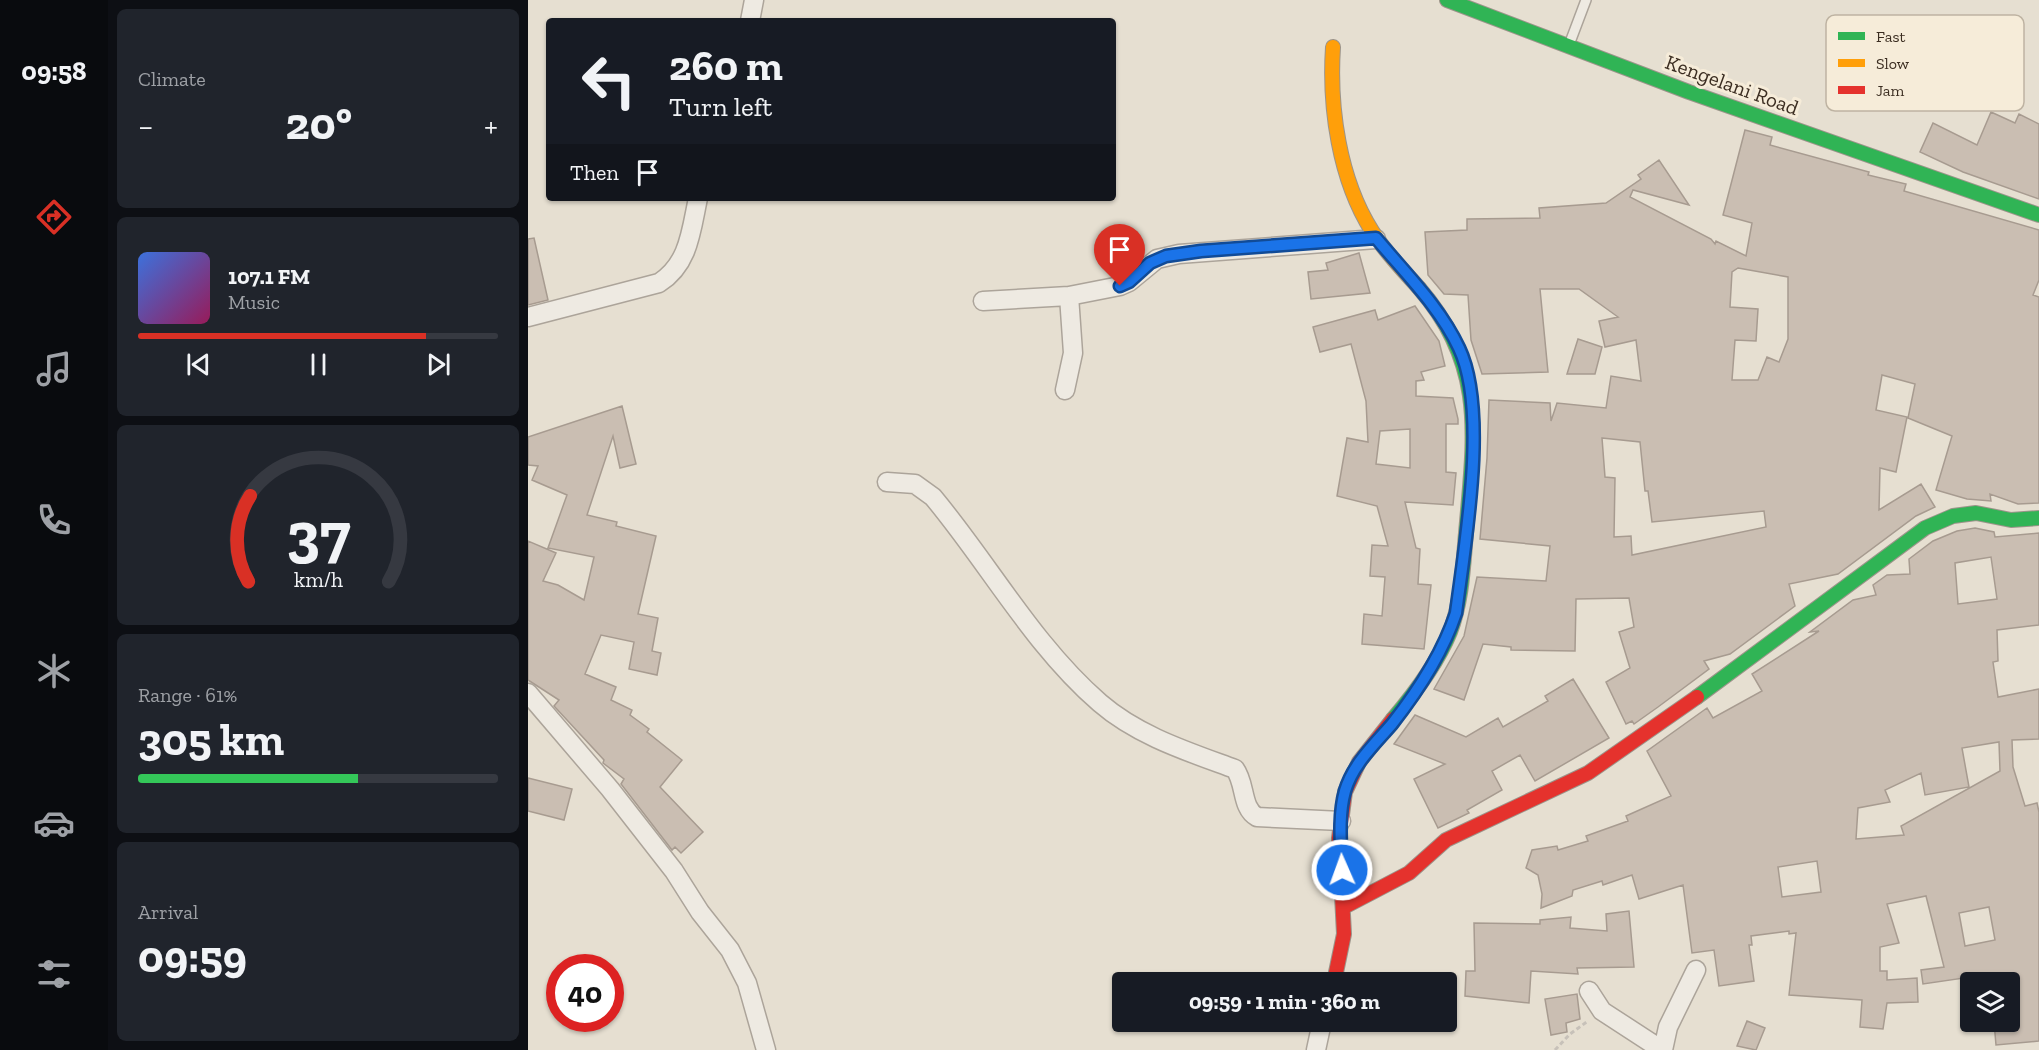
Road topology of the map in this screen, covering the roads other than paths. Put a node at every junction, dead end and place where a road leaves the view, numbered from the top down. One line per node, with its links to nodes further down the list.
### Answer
1 (754, 0): 4 (street)
2 (1447, 0): 5 (street, Kengelani Road)
3 (1586, 0): 5 (lane)
4 (751, 18)
5 (1568, 46): 8 (street, Kengelani Road)
6 (1333, 47): 9 (street)
7 (697, 201): 12 (street)
8 (2039, 215)
9 (1376, 238): 10 (street); 17 (street)
10 (1069, 296): 11 (street); 13 (street)
11 (983, 301)
12 (528, 317)
13 (1065, 390)
14 (887, 482): 17 (street)
15 (2039, 518): 18 (street)
16 (528, 693): 23 (street)
17 (1341, 821): 18 (street)
18 (1344, 907): 20 (street)
19 (1696, 970): 25 (street)
20 (1338, 972)
21 (1589, 991): 25 (street)
22 (1320, 1032): 24 (street)
23 (766, 1050)
24 (1316, 1050)
25 (1663, 1050)

